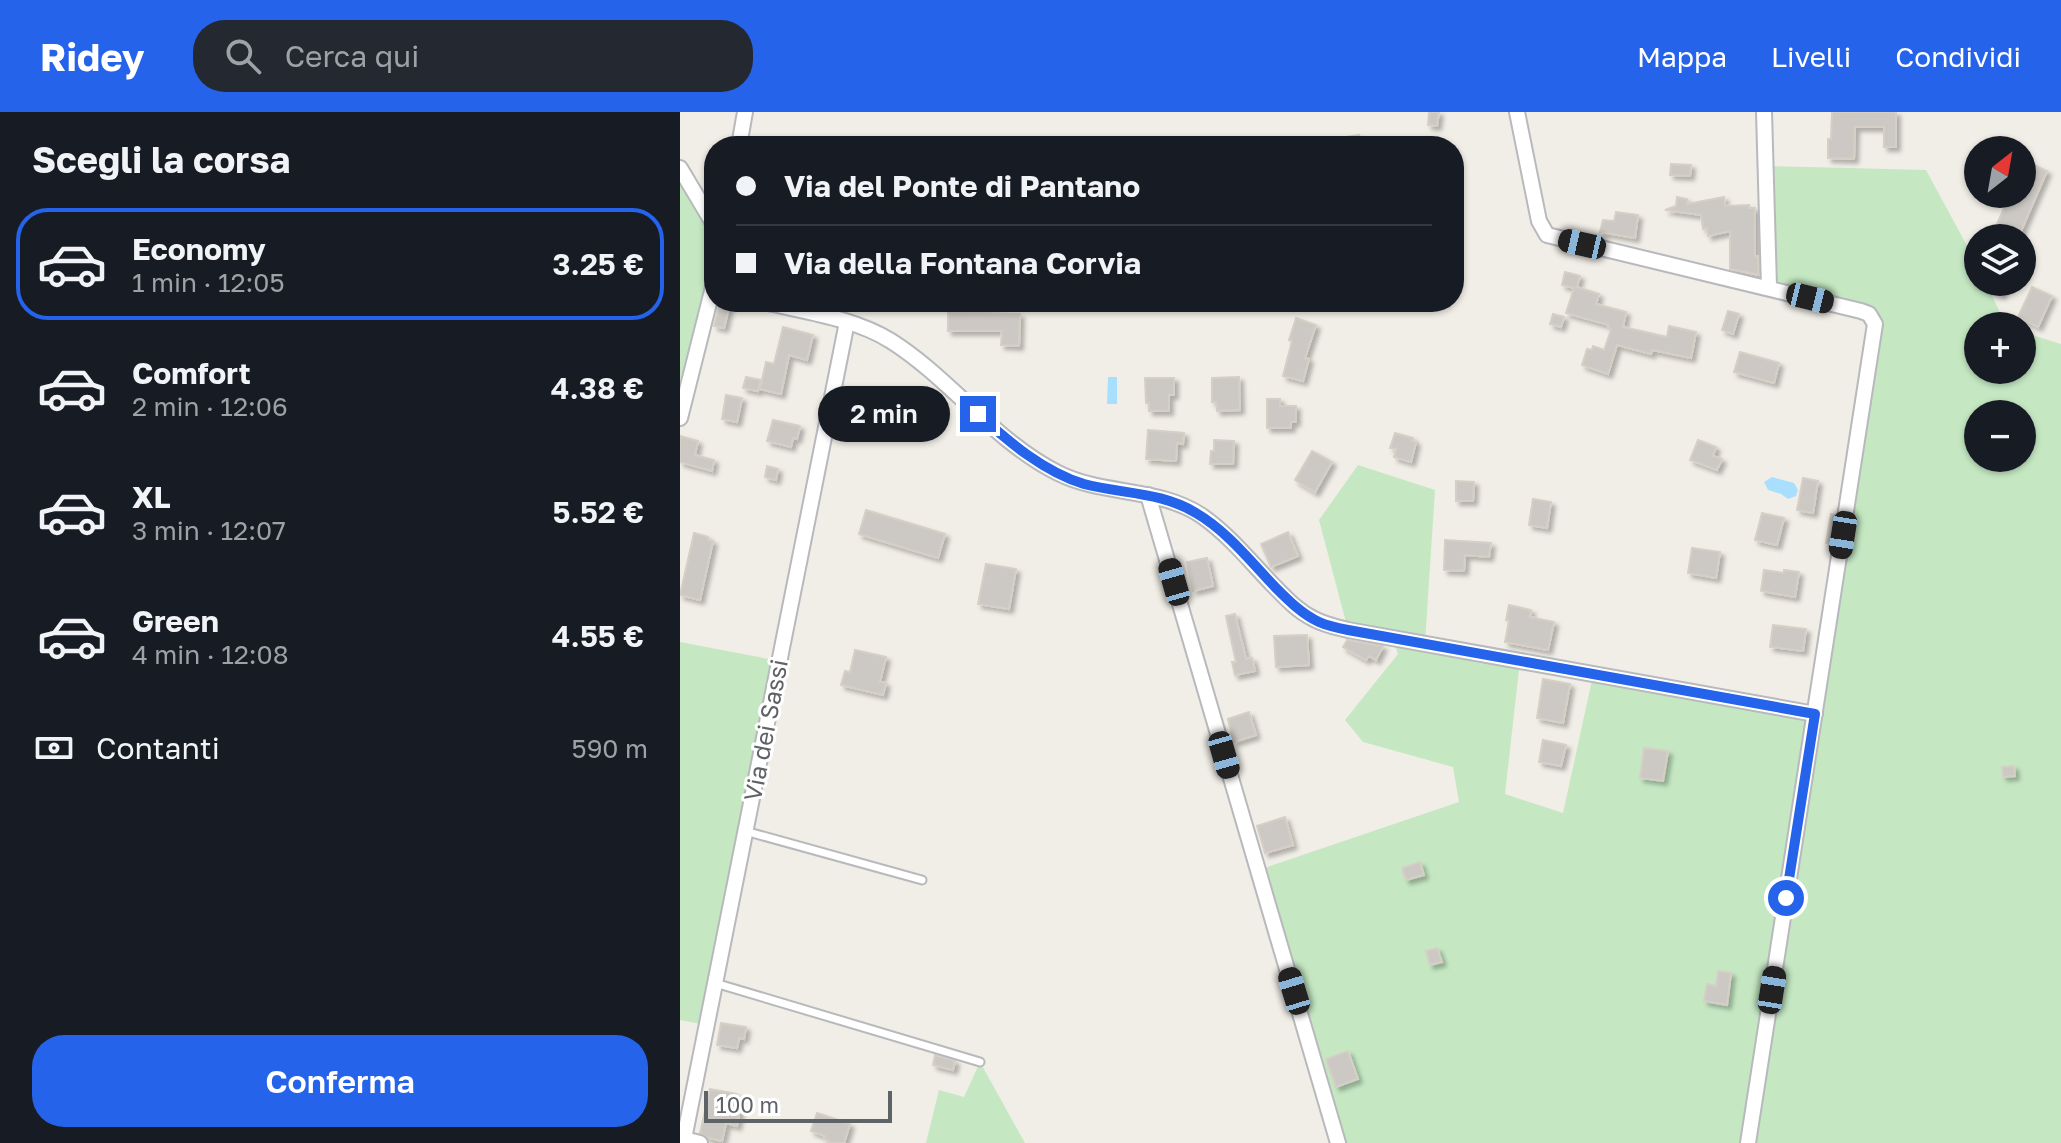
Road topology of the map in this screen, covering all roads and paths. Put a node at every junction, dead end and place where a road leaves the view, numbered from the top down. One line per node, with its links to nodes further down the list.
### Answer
1 (745, 112): 4 (street)
2 (1517, 112): 7 (street)
3 (1764, 112): 7 (street)
4 (741, 136)
5 (680, 168): 6 (street)
6 (704, 208)
7 (1769, 287): 13 (street)
8 (707, 312): 11 (street)
9 (806, 312): 10 (street)
10 (847, 322): 12 (street); 14 (street, Via dei Sassi)
11 (680, 418)
12 (1148, 495): 13 (street); 20 (street)
13 (1815, 714): 21 (street)
14 (745, 831): 15 (lane); 16 (street, Via dei Sassi)
15 (922, 880)
16 (715, 983): 17 (lane); 18 (street, Via dei Sassi)
17 (980, 1062)
18 (682, 1139): 19 (street)
19 (700, 1143)
20 (1338, 1143)
21 (1748, 1143)

